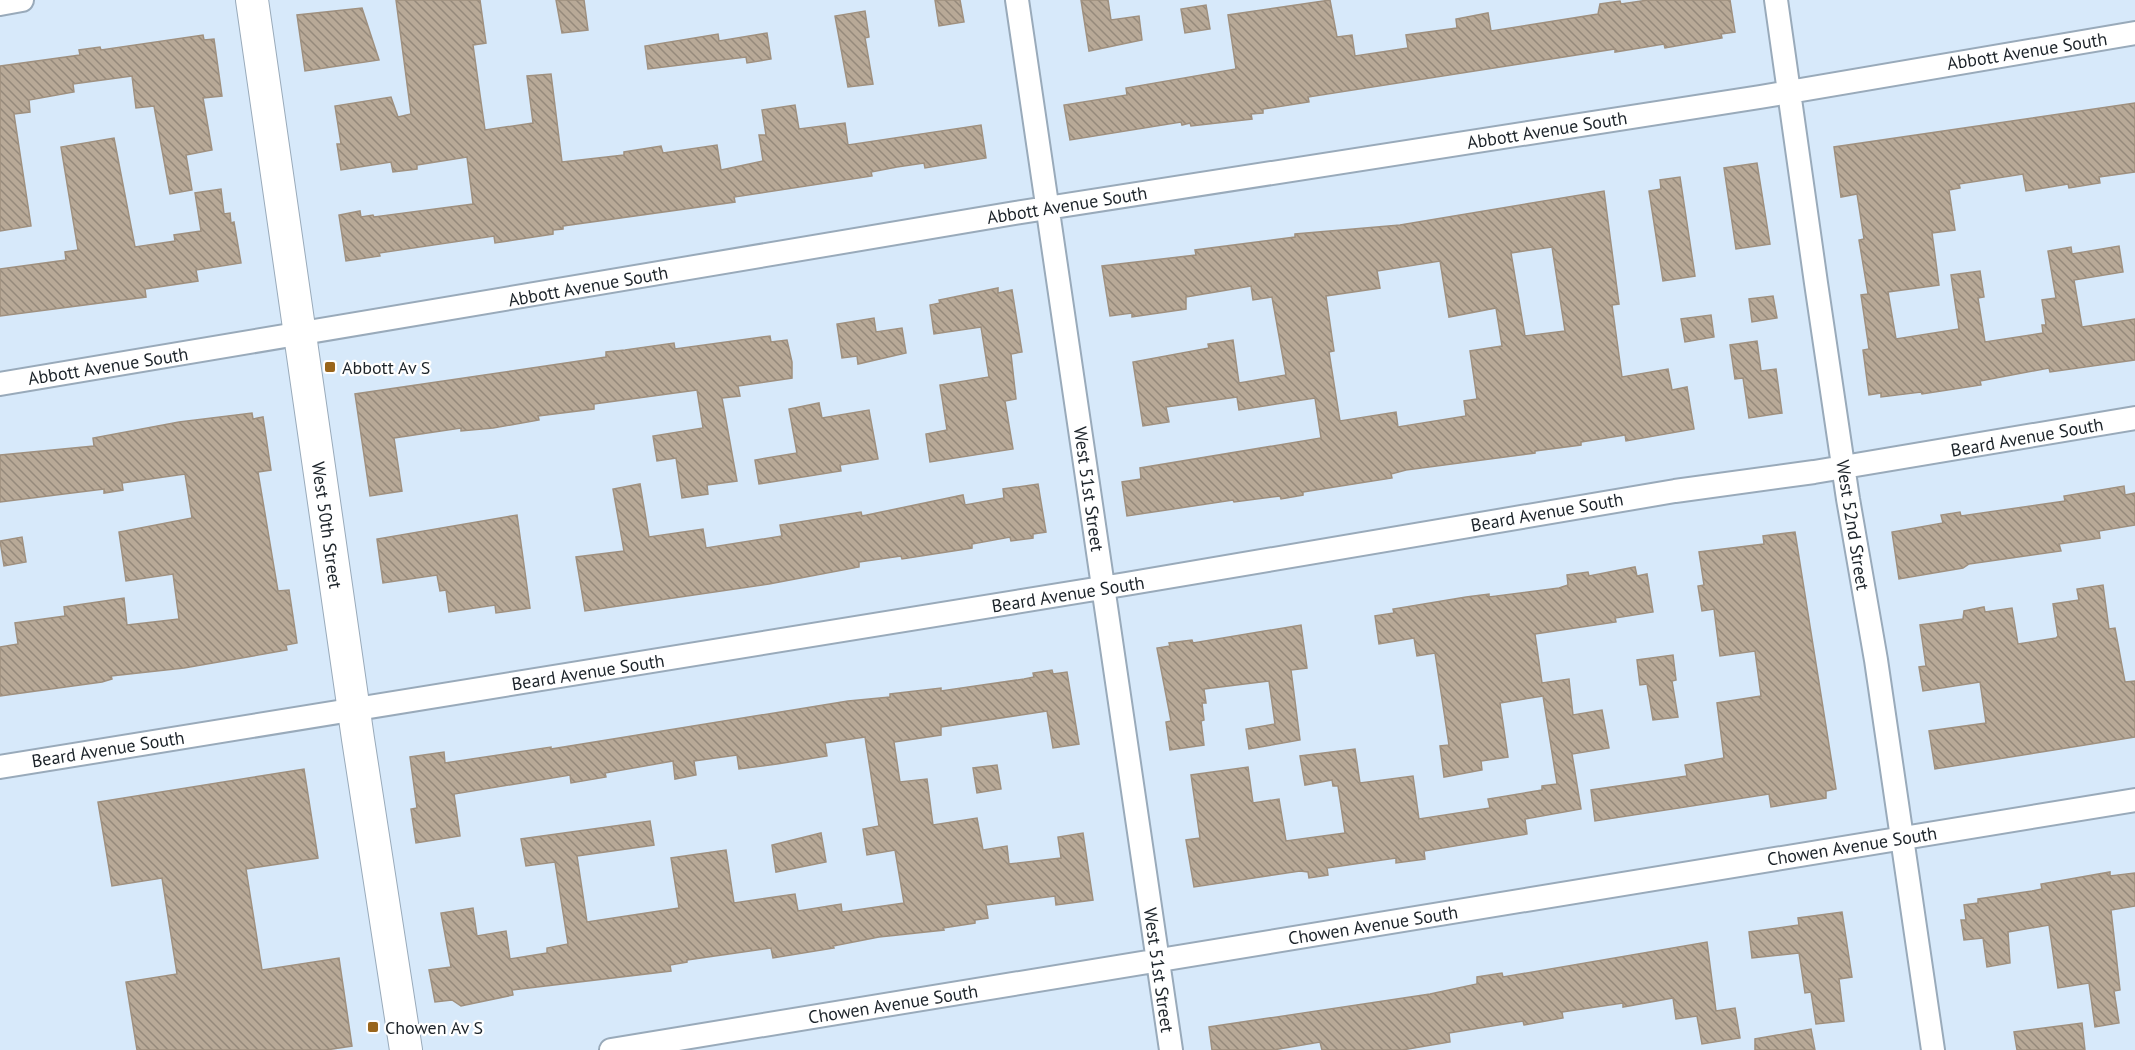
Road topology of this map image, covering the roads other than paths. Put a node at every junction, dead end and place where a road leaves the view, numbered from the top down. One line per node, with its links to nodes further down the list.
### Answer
1 (22, 0): 5 (street)
2 (252, 0): 9 (main road, West 50th Street)
3 (1017, 0): 8 (street, West 51st Street)
4 (1776, 0): 7 (street, West 52nd Street)
5 (0, 4)
6 (2135, 33): 7 (street, Abbott Avenue South)
7 (1788, 91): 8 (street, Abbott Avenue South); 12 (street, West 52nd Street)
8 (1048, 208): 9 (street, Abbott Avenue South); 13 (street, West 51st Street)
9 (300, 334): 10 (street, Abbott Avenue South); 14 (main road, West 50th Street)
10 (0, 384)
11 (2135, 418): 12 (street, Beard Avenue South)
12 (1844, 467): 13 (street, Beard Avenue South); 17 (street, West 52nd Street)
13 (1104, 588): 14 (street, Beard Avenue South); 18 (street, West 51st Street)
14 (354, 710): 15 (street, Beard Avenue South); 19 (main road, West 50th Street)
15 (0, 767)
16 (2135, 800): 17 (street, Chowen Avenue South)
17 (1902, 837): 18 (street, Chowen Avenue South); 22 (street, West 52nd Street)
18 (1158, 960): 20 (street, Chowen Avenue South); 21 (street, West 51st Street)
19 (406, 1050)
20 (610, 1050)
21 (1171, 1050)
22 (1933, 1050)

